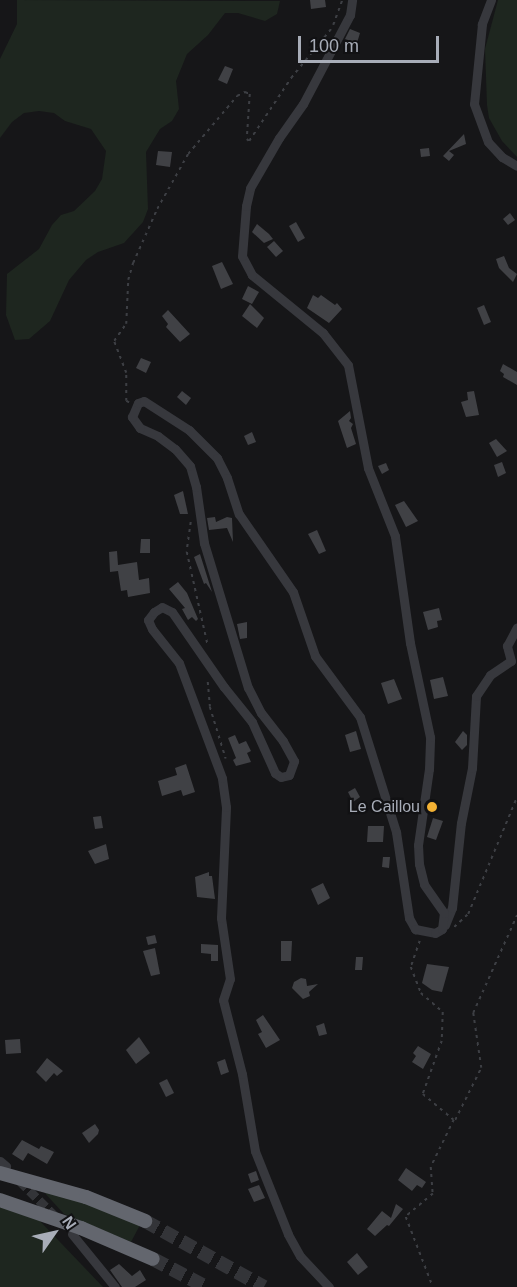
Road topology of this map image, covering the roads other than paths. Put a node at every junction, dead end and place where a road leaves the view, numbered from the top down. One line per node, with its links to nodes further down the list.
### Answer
1 (352, 0): 5 (street)
2 (490, 0): 3 (street)
3 (517, 166)
4 (517, 627): 5 (street)
5 (439, 931): 12 (street)
6 (2, 1167): 8 (highway)
7 (0, 1200): 10 (highway)
8 (145, 1221)
9 (72, 1234): 11 (street)
10 (153, 1259)
11 (115, 1287)
12 (329, 1287)

